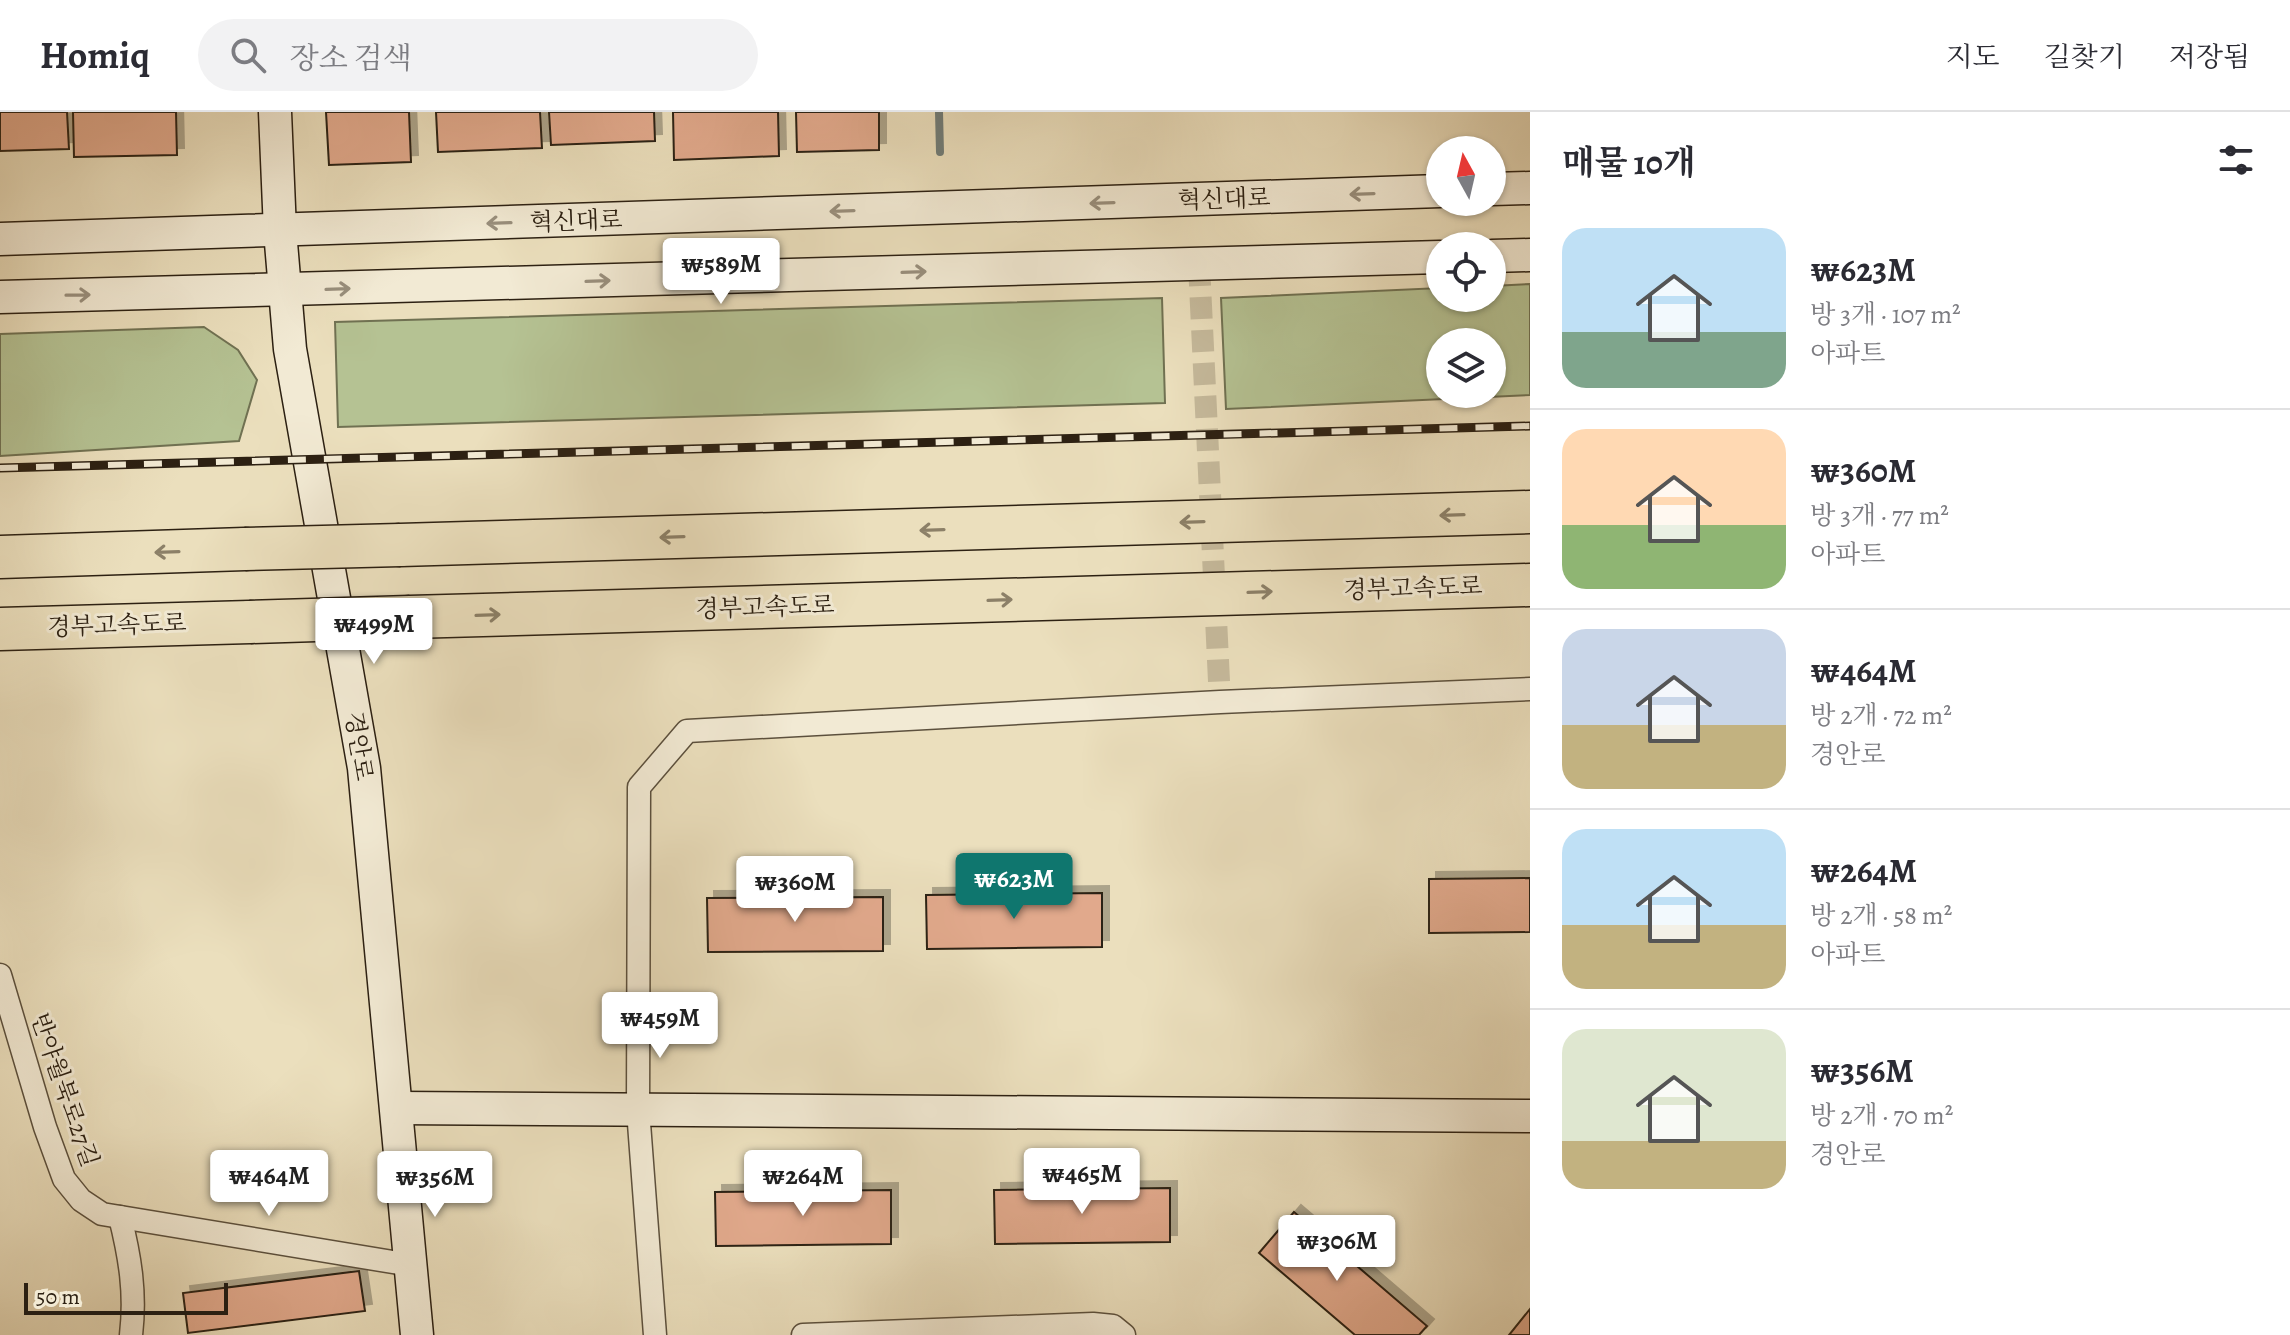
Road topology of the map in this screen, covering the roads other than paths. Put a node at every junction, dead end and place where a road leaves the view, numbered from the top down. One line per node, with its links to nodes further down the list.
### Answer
1 (275, 112): 5 (main road, 경안로)
2 (1530, 188): 3 (main road)
3 (1506, 189)
4 (1426, 191): 5 (main road, 혁신대로, one-way to 5)
5 (280, 231): 6 (main road, 혁신대로); 10 (main road, 경안로)
6 (0, 239)
7 (1530, 255): 8 (main road)
8 (1506, 256)
9 (1426, 257): 10 (main road, one-way to 9)
10 (285, 290): 11 (main road, one-way to 10); 18 (main road, 경안로)
11 (0, 297)
12 (1530, 512): 13 (highway, one-way to 13, bridge)
13 (0, 557)
14 (1530, 585): 15 (highway, 경부고속도로, one-way to 14, bridge)
15 (0, 629)
16 (1530, 689): 19 (street)
17 (0, 975): 21 (street, 반야월북로27길)
18 (397, 1108): 19 (main road); 22 (main road, 경안로)
19 (638, 1110): 20 (main road); 25 (street)
20 (1530, 1116)
21 (120, 1217): 22 (street, 반야월북로27길); 23 (street)
22 (411, 1265): 24 (main road, 경안로)
23 (131, 1335)
24 (417, 1335)
25 (655, 1335)
26 (803, 1335): 27 (street)
27 (1124, 1335)

